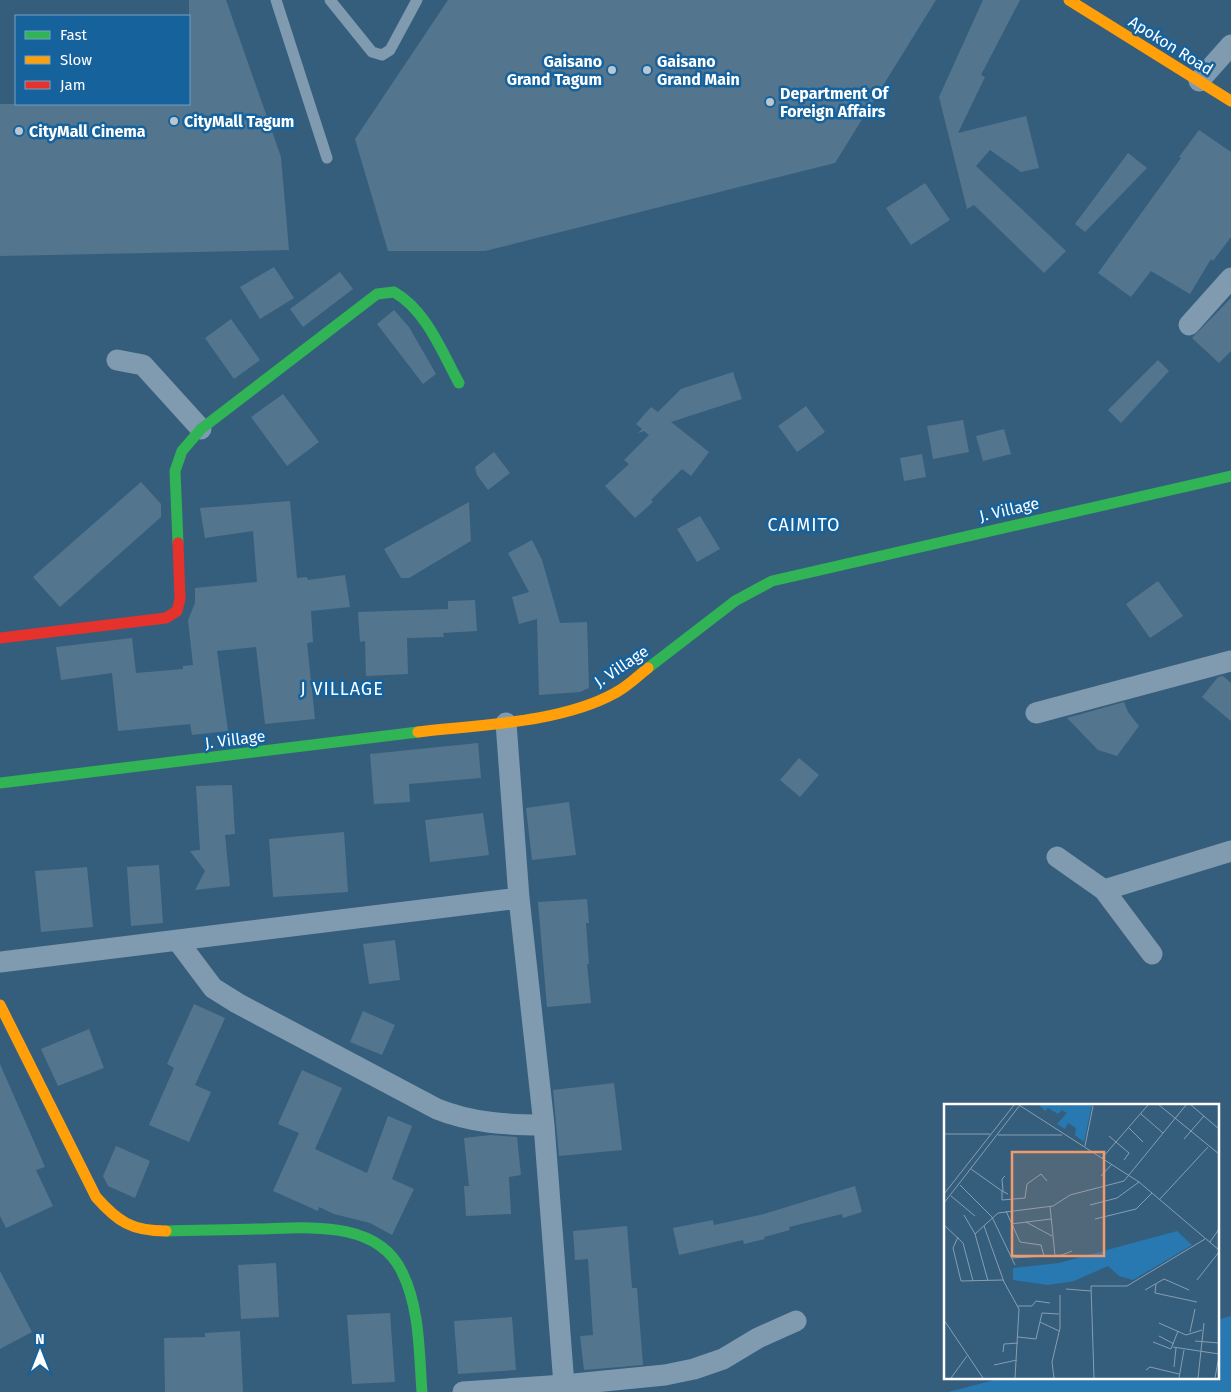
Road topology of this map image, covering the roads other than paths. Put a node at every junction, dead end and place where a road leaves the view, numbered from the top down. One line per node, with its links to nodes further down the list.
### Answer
1 (276, 0): 8 (lane)
2 (330, 0): 3 (lane)
3 (417, 0)
4 (1069, 0): 6 (main road, Apokon Road)
5 (1231, 45): 6 (street)
6 (1199, 81): 7 (main road, Apokon Road)
7 (1231, 101)
8 (327, 158)
9 (1231, 278): 10 (street)
10 (1189, 325)
11 (117, 360): 13 (street)
12 (459, 383): 13 (main road)
13 (201, 429): 15 (main road)
14 (1231, 476): 18 (main road, J. Village)
15 (0, 638)
16 (1231, 661): 17 (street)
17 (1036, 713)
18 (506, 723): 19 (main road, J. Village); 23 (street)
19 (0, 783)
20 (1231, 850): 22 (street)
21 (1058, 857): 22 (street)
22 (1104, 890): 25 (street)
23 (519, 898): 24 (street); 28 (street)
24 (177, 940): 26 (street); 28 (street)
25 (1152, 954)
26 (0, 962)
27 (0, 1005): 31 (main road)
28 (544, 1125): 30 (street)
29 (796, 1321): 30 (street)
30 (564, 1385): 32 (street)
31 (422, 1392)
32 (462, 1392)

